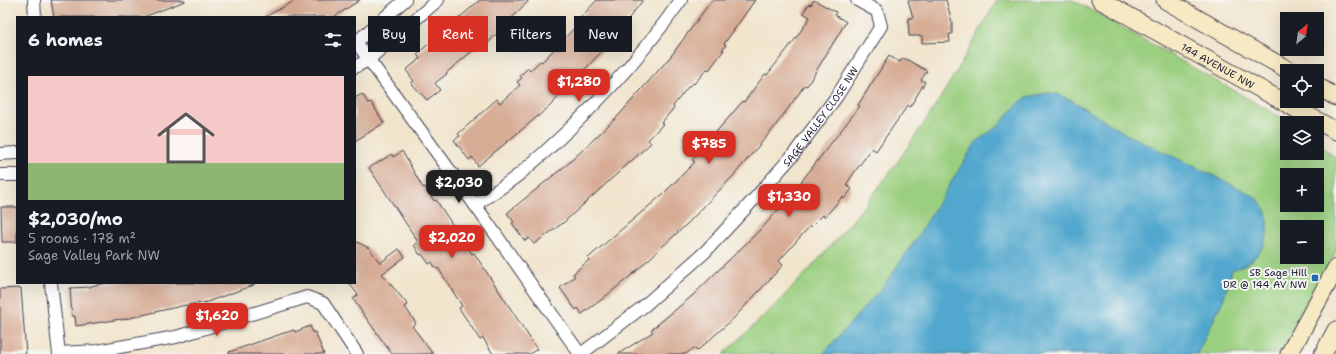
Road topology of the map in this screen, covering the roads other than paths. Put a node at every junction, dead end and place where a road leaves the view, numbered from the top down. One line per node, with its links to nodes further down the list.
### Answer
1 (34, 0): 8 (street)
2 (405, 0): 9 (street)
3 (438, 0): 10 (street)
4 (681, 0): 20 (street)
5 (857, 0): 26 (street, SAGE VALLEY CLOSE NW)
6 (1100, 0): 15 (main road, 144 AVENUE NW)
7 (1165, 0): 11 (main road)
8 (35, 16)
9 (356, 42): 10 (street)
10 (368, 60): 12 (street); 20 (street)
11 (1280, 65)
12 (356, 67)
13 (1324, 90): 14 (main road)
14 (1336, 97)
15 (1333, 132)
16 (16, 153): 17 (street)
17 (0, 154)
18 (0, 175): 19 (street)
19 (16, 175)
20 (475, 205): 26 (street)
21 (1336, 268): 27 (main road)
22 (51, 284): 24 (street)
23 (1336, 330): 28 (main road)
24 (59, 354): 25 (street)
25 (357, 354)
26 (581, 354)
27 (1289, 354)
28 (1323, 354)

